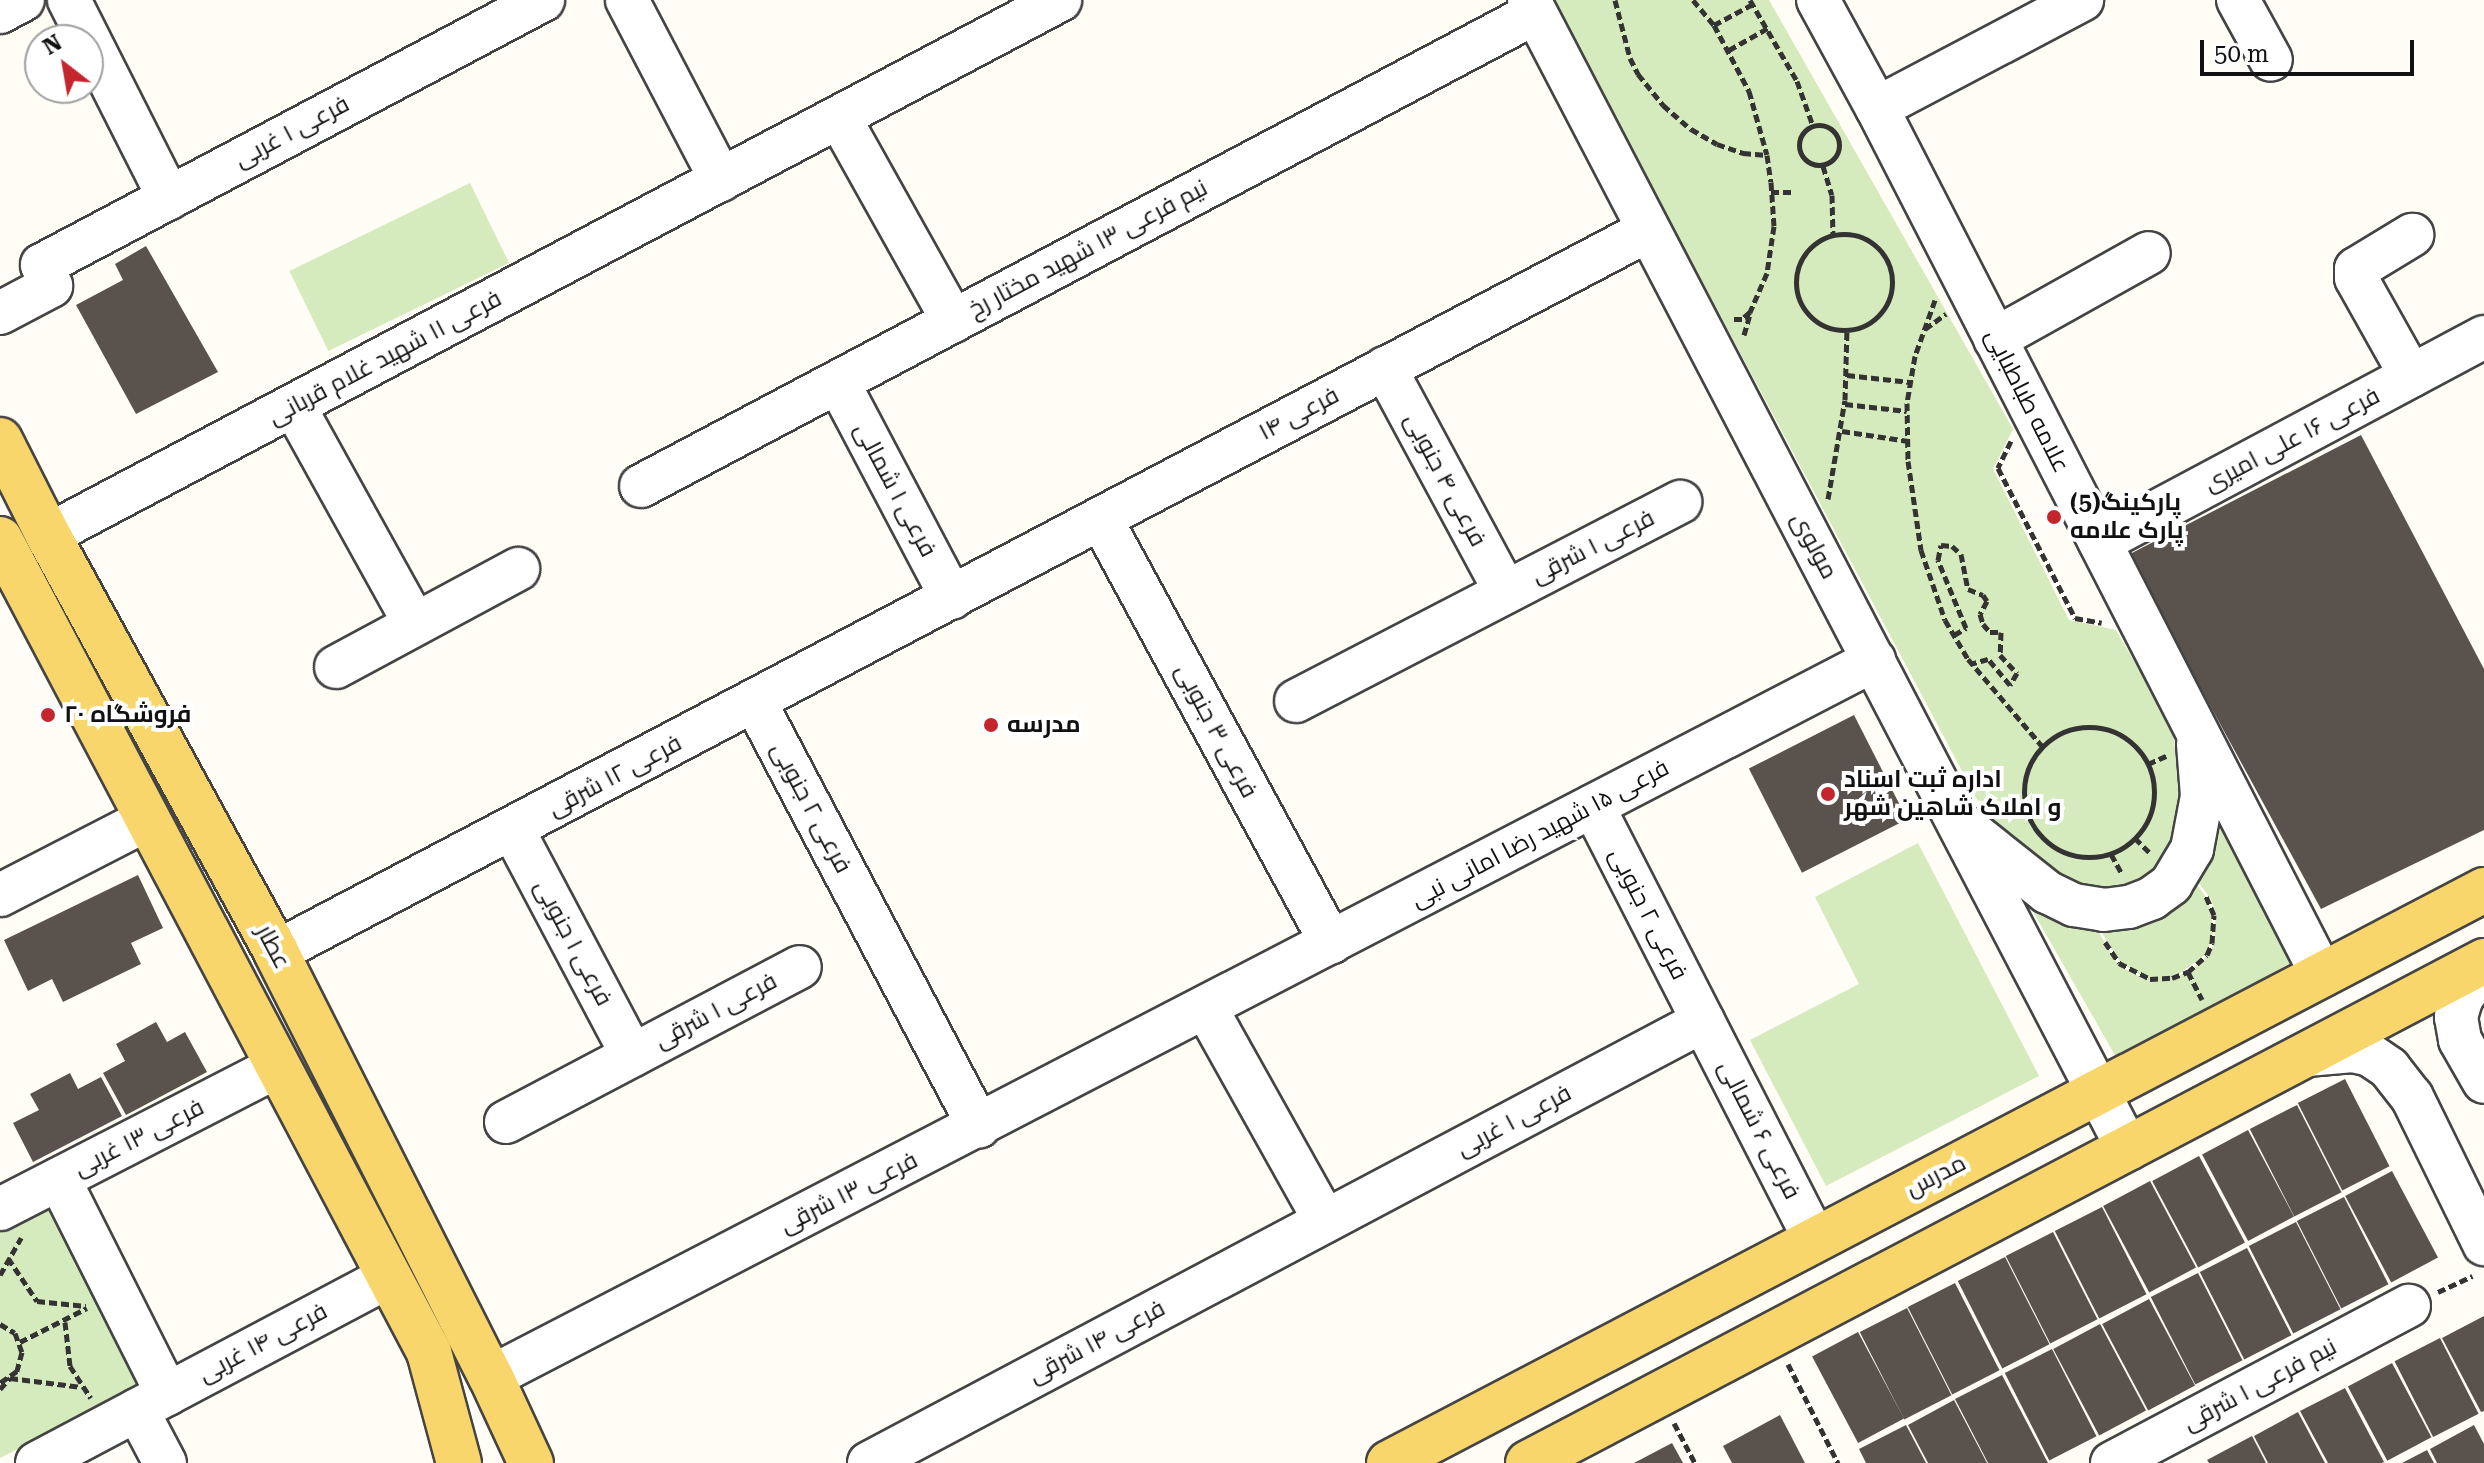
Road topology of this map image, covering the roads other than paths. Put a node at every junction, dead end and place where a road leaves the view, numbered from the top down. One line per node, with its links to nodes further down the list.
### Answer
1 (23, 0): 10 (street)
2 (69, 0): 15 (street)
3 (627, 0): 14 (street)
4 (1060, 0): 13 (street, فرعی ۱۱ شهید غلام قربانی)
5 (1818, 0): 12 (street, علامه طباطبایی)
6 (2082, 0): 12 (street)
7 (2238, 0): 11 (street)
8 (529, 3): 15 (street, فرعی ۱ غربی)
9 (1532, 6): 16 (street, مولوی); 20 (street, نیم فرعی ۱۳ شهید مختار رخ)
10 (0, 12)
11 (2271, 60)
12 (1877, 108): 22 (street, علامه طباطبایی)
13 (839, 117): 14 (street, فرعی ۱۱ شهید غلام قربانی); 20 (street)
14 (721, 180): 26 (street, فرعی ۱۱ شهید غلام قربانی)
15 (169, 198): 19 (street, فرعی ۱ غربی)
16 (1647, 231): 23 (street, فرعی ۱۴); 38 (street, مولوی)
17 (2412, 235): 24 (street)
18 (2149, 253): 22 (street)
19 (0, 313)
20 (953, 321): 25 (street, نیم فرعی ۱۳ شهید مختار رخ)
21 (2484, 337): 24 (street, فرعی ۱۶ علی امیری)
22 (1995, 339): 32 (street, علامه طباطبایی)
23 (1385, 368): 30 (street, فرعی ۱۴); 35 (street, فرعی ۴ جنوبی)
24 (2411, 376): 32 (street, فرعی ۱۶ علی امیری)
25 (838, 382): 28 (street, نیم فرعی ۱۳ شهید مختار رخ); 36 (street, فرعی ۱ شمالی)
26 (294, 406): 31 (street, فرعی ۱۱ شهید غلام قربانی); 37 (street)
27 (0, 440): 31 (main road, عطار)
28 (641, 486)
29 (1680, 502): 35 (street, فرعی ۱ شرقی)
30 (1101, 519): 36 (street, فرعی ۱۴); 49 (street, فرعی ۳ جنوبی)
31 (48, 535): 50 (main road, عطار)
32 (2100, 542): 42 (street, علامه طباطبایی)
33 (5, 561): 44 (main road)
34 (518, 569): 37 (street)
35 (1505, 591): 40 (street)
36 (952, 598): 41 (street, فرعی ۱۲ شرقی)
37 (415, 624): 39 (street)
38 (1874, 660): 43 (street, فرعی ۱۵ شهید رضا امانی نبی); 45 (street, مولوی)
39 (336, 667)
40 (1296, 701)
41 (755, 702): 46 (street, فرعی ۱۲ شرقی); 63 (street, فرعی ۲ جنوبی)
42 (2193, 721): 45 (street); 54 (street, علامه طباطبایی)
43 (1593, 806): 49 (street, فرعی ۱۵ شهید رضا امانی نبی); 56 (street, فرعی ۲ جنوبی)
44 (148, 819): 48 (street); 59 (main road)
45 (1956, 819): 61 (street, مولوی)
46 (513, 830): 50 (street, فرعی ۱۲ شرقی); 57 (street, فرعی ۱ جنوبی)
47 (2484, 890): 54 (main road, مدرس)
48 (0, 895)
49 (1331, 943): 55 (street, فرعی ۱۵ شهید رضا امانی نبی)
50 (276, 952): 65 (main road, عطار)
51 (2484, 961): 58 (main road)
52 (800, 967): 57 (street, فرعی ۱ شرقی)
53 (2484, 968): 60 (street)
54 (2322, 975): 61 (main road, مدرس)
55 (1206, 1008): 63 (street, فرعی ۱۳ شرقی); 69 (street)
56 (1703, 1021): 69 (street, فرعی ۱ غربی); 70 (street, فرعی ۶ شمالی)
57 (632, 1055): 62 (street)
58 (2307, 1055): 64 (main road); 71 (street)
59 (278, 1066): 66 (street, فرعی ۱۳ غربی); 67 (main road)
60 (2479, 1074)
61 (2097, 1093): 64 (street, مولوی); 70 (main road, مدرس)
62 (506, 1122)
63 (979, 1126): 74 (street, فرعی ۱۳ شرقی)
64 (2128, 1149): 82 (main road)
65 (391, 1177): 67 (main road); 74 (main road, عطار)
66 (59, 1179): 68 (street, فرعی ۱۳ غربی); 75 (street)
67 (348, 1198): 72 (main road)
68 (0, 1209)
69 (1325, 1221): 80 (street, فرعی ۱۴ شرقی)
70 (1815, 1239): 81 (main road, مدرس)
71 (2484, 1244)
72 (389, 1277): 75 (street, فرعی ۱۴ غربی); 78 (main road)
73 (2409, 1306): 83 (street, نیم فرعی ۱ شرقی)
74 (491, 1377): 79 (main road, عطار)
75 (152, 1402): 76 (street); 77 (street)
76 (37, 1463)
77 (165, 1463)
78 (459, 1463)
79 (531, 1463)
80 (869, 1463)
81 (1389, 1463)
82 (1528, 1463)
83 (2112, 1463)

